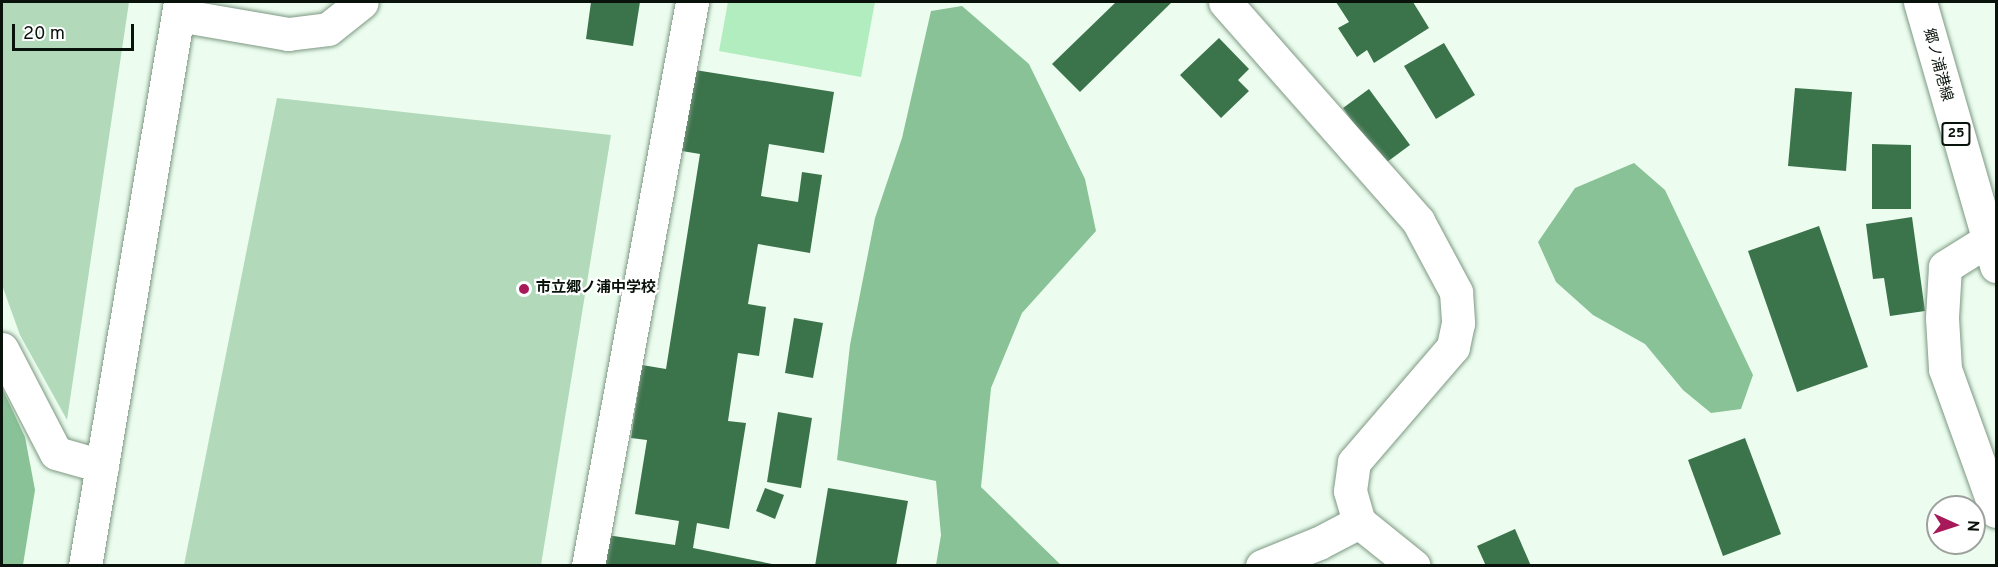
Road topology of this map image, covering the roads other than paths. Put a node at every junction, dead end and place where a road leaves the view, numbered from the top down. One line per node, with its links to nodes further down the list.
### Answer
1 (363, 2): 5 (street)
2 (692, 2): 12 (street)
3 (1225, 2): 10 (street)
4 (1920, 2): 6 (street, 郷ノ浦港線 / 25)
5 (179, 8): 8 (street)
6 (1993, 253): 9 (street)
7 (2, 349): 8 (street)
8 (102, 466): 11 (street)
9 (1996, 511)
10 (1359, 522): 13 (street); 14 (street)
11 (86, 566)
12 (588, 566)
13 (1262, 566)
14 (1414, 566)

